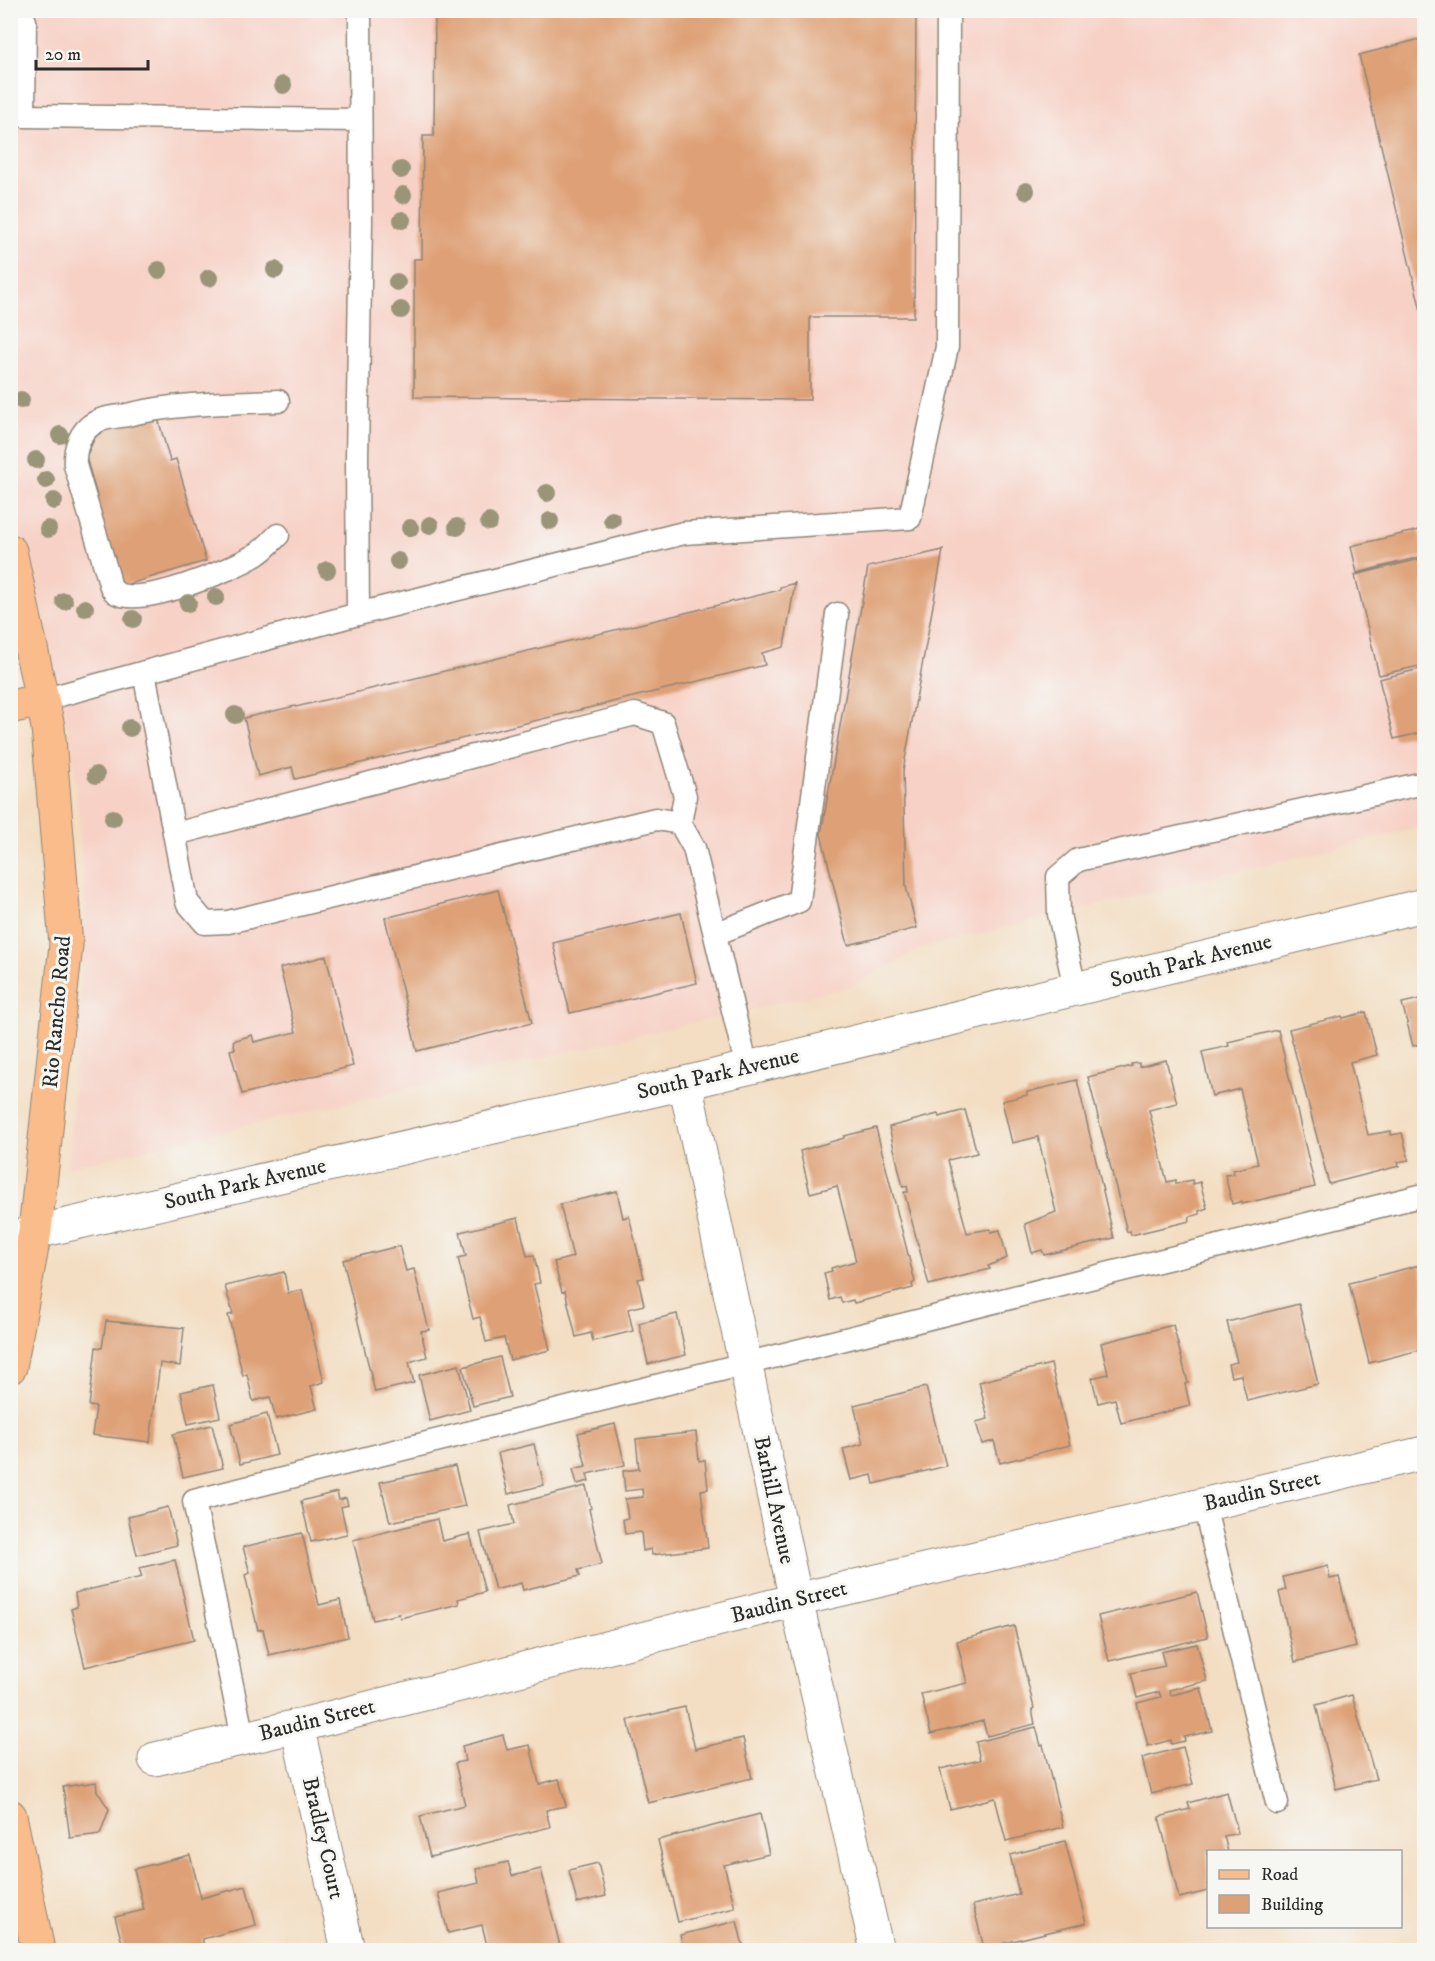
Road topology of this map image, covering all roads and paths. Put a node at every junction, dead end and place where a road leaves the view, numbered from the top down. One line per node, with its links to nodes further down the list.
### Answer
1 (360, 10): 5 (lane)
2 (948, 10): 9 (lane)
3 (10, 22): 4 (lane)
4 (15, 118): 5 (lane)
5 (360, 120): 9 (lane)
6 (278, 401): 7 (lane)
7 (278, 535)
8 (10, 551): 12 (main road, Rio Rancho Road)
9 (358, 614): 11 (lane)
10 (837, 614): 18 (lane)
11 (144, 672): 12 (lane); 16 (lane)
12 (42, 700): 13 (main road); 23 (main road, Rio Rancho Road)
13 (10, 707)
14 (1425, 783): 19 (lane)
15 (680, 824): 16 (lane); 16 (lane); 18 (lane)
16 (175, 834)
17 (1425, 905): 19 (street, South Park Avenue)
18 (715, 934): 20 (lane)
19 (1075, 989): 20 (street, South Park Avenue)
20 (747, 1068): 21 (street, South Park Avenue)
21 (685, 1083): 23 (street, South Park Avenue); 24 (street, Barhill Avenue)
22 (1425, 1195): 24 (lane)
23 (23, 1235): 25 (main road, Rio Rancho Road)
24 (745, 1364): 28 (street, Barhill Avenue); 30 (lane)
25 (10, 1367)
26 (1425, 1453): 27 (street, Baudin Street)
27 (1204, 1505): 28 (street, Baudin Street); 32 (lane)
28 (796, 1600): 29 (street, Baudin Street); 36 (street, Barhill Avenue)
29 (297, 1726): 30 (street, Baudin Street); 35 (street, Bradley Court)
30 (243, 1738): 31 (street, Baudin Street)
31 (154, 1759)
32 (1277, 1803)
33 (10, 1816): 34 (main road)
34 (38, 1950)
35 (348, 1950)
36 (877, 1950)

